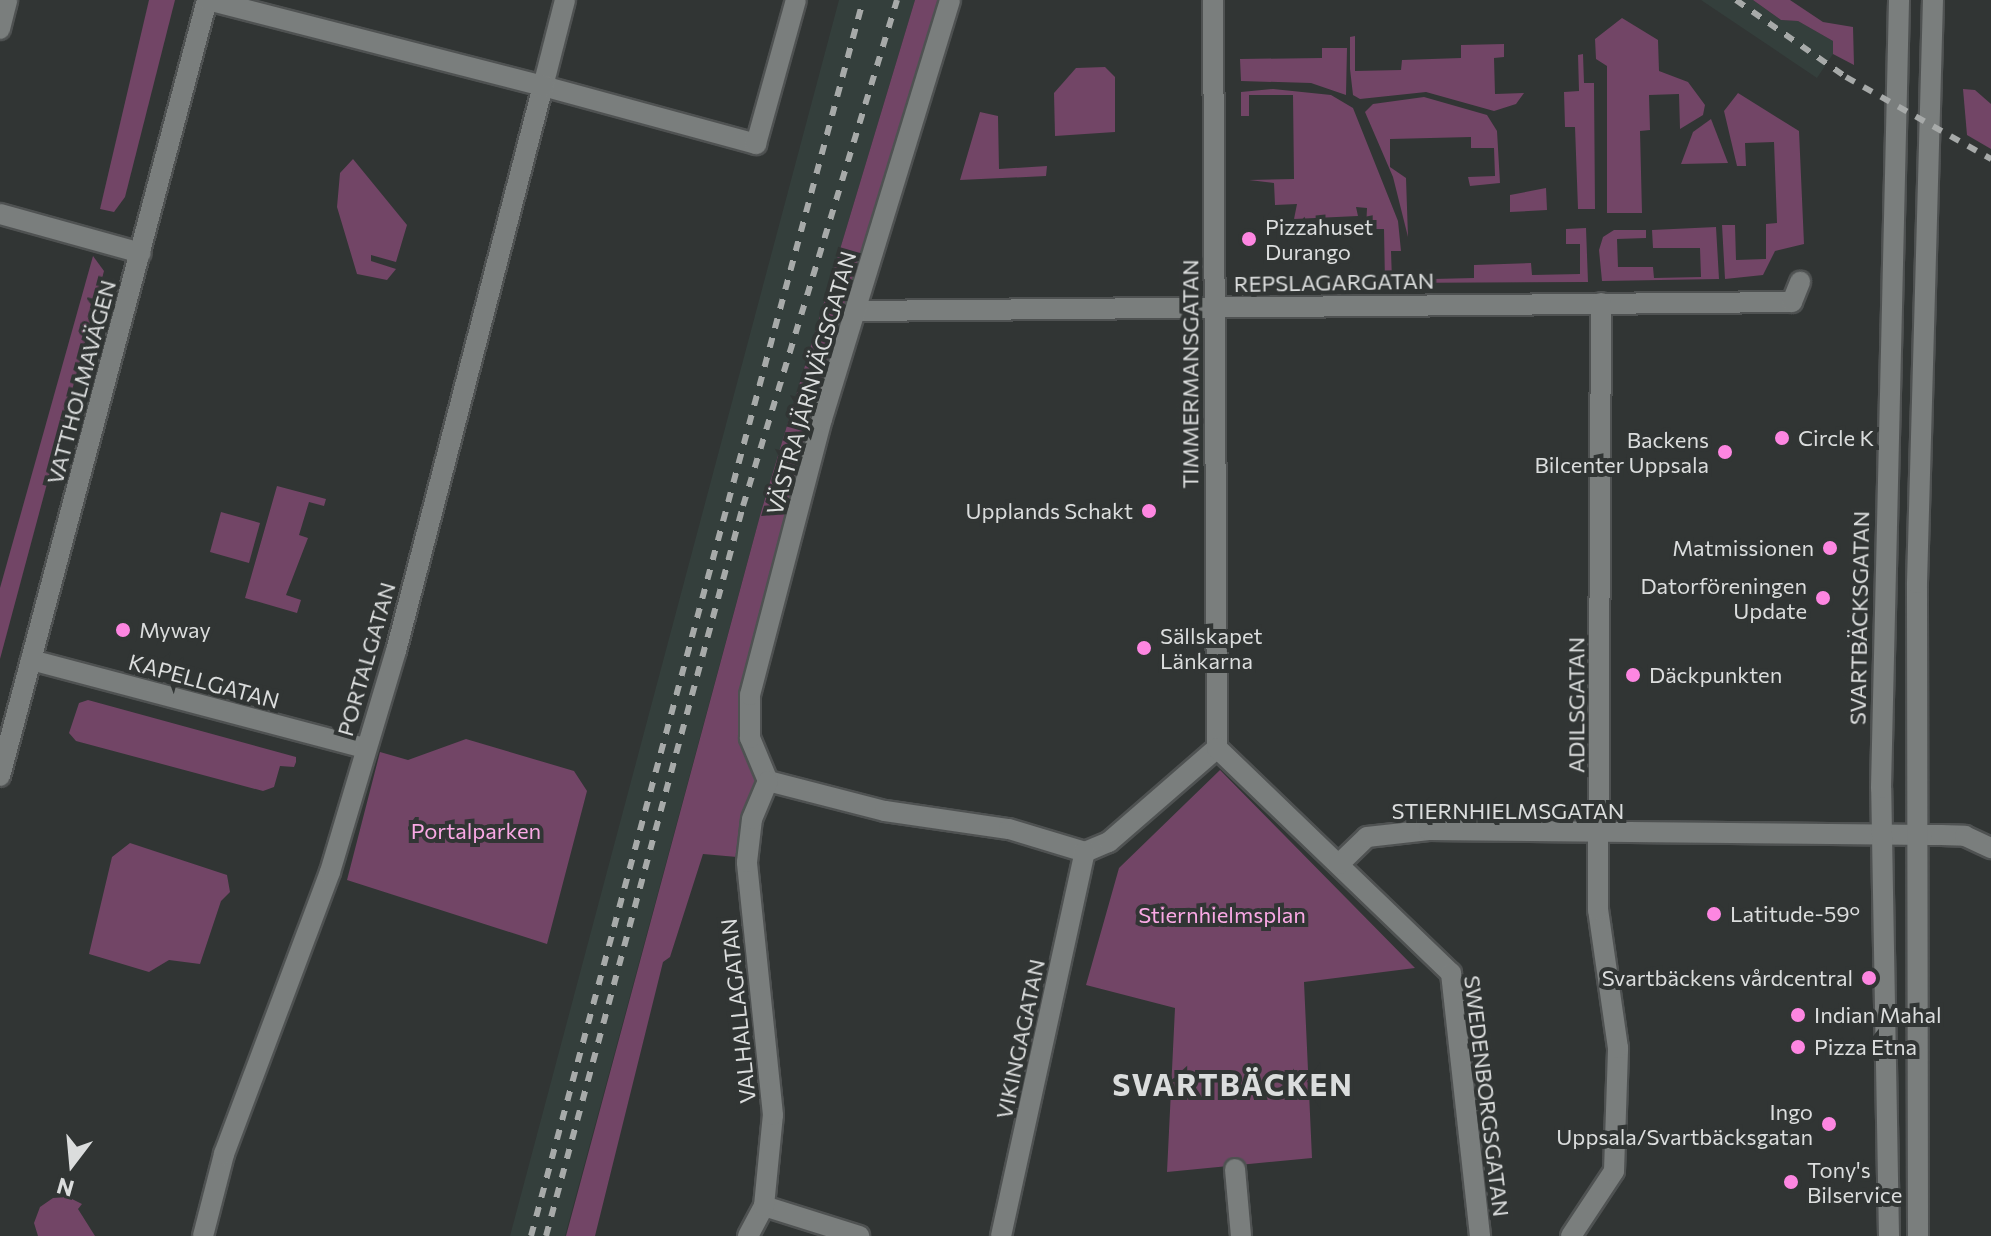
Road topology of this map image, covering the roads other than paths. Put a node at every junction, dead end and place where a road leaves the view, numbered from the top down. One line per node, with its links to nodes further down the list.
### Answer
1 (207, 0): 8 (street); 10 (street, VATTHOLMAVÄGEN)
2 (565, 0): 8 (street, PORTALGATAN)
3 (796, 0): 8 (street)
4 (950, 0): 14 (street, VÄSTRA JÄRNVÄGSGATAN)
5 (1213, 0): 13 (street, TIMMERMANSGATAN)
6 (1899, 0): 21 (street, SVARTBÄCKSGATAN)
7 (1933, 0): 22 (street)
8 (543, 86): 16 (street, PORTALGATAN)
9 (0, 214): 10 (street)
10 (141, 253): 15 (street, VATTHOLMAVÄGEN)
11 (1800, 282): 12 (street, REPSLAGARGATAN)
12 (1601, 303): 13 (street, REPSLAGARGATAN); 20 (street, ADILSGATAN)
13 (1212, 308): 14 (street, REPSLAGARGATAN); 17 (street, TIMMERMANSGATAN)
14 (855, 311): 19 (street, VÄSTRA JÄRNVÄGSGATAN)
15 (31, 660): 16 (street, KAPELLGATAN); 18 (street, VATTHOLMAVÄGEN)
16 (365, 748): 28 (street, PORTALGATAN)
17 (1217, 748): 24 (street); 25 (street)
18 (0, 776)
19 (768, 781): 24 (street); 27 (street, VALHALLAGATAN)
20 (1599, 834): 21 (street, STIERNHIELMSGATAN); 25 (street, STIERNHIELMSGATAN); 34 (street, ADILSGATAN)
21 (1881, 836): 22 (street, STIERNHIELMSGATAN); 35 (street, SVARTBÄCKSGATAN)
22 (1918, 836): 23 (street); 36 (street)
23 (1991, 848)
24 (1085, 852): 31 (street, VIKINGAGATAN)
25 (1339, 864): 33 (street, SWEDENBORGSGATAN)
26 (1235, 1169): 32 (street)
27 (764, 1206): 29 (street, VALHALLAGATAN); 30 (street)
28 (203, 1236)
29 (748, 1236)
30 (859, 1236)
31 (1001, 1236)
32 (1241, 1236)
33 (1480, 1236)
34 (1571, 1236)
35 (1889, 1236)
36 (1918, 1236)

